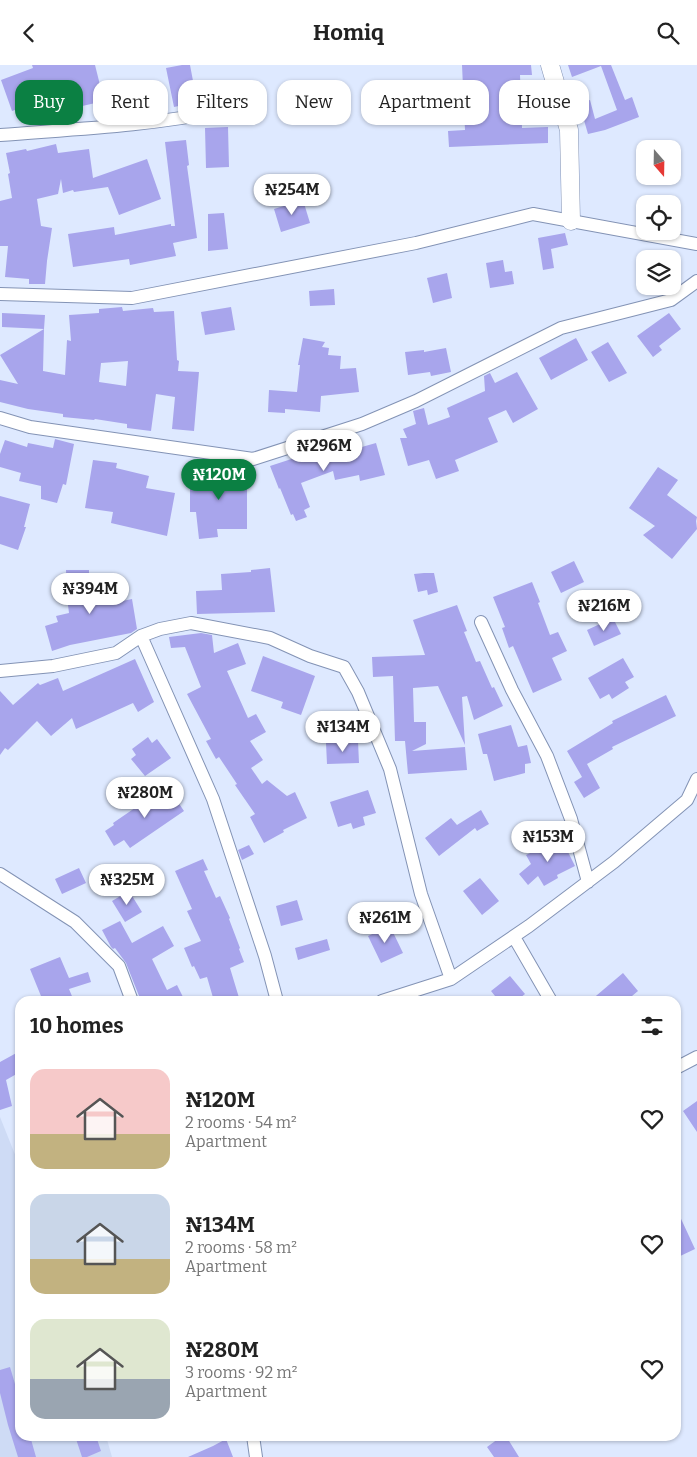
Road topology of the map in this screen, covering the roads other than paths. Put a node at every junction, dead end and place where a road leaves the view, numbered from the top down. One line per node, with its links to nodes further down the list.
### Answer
1 (550, 65): 4 (street)
2 (178, 120): 3 (street)
3 (0, 135)
4 (571, 221): 5 (street); 7 (street)
5 (697, 244)
6 (697, 281): 8 (street)
7 (0, 294)
8 (0, 418)
9 (481, 622): 14 (street)
10 (141, 636): 11 (street); 16 (street); 18 (street)
11 (0, 671)
12 (697, 779): 14 (street)
13 (0, 874): 17 (street)
14 (588, 882): 15 (street)
15 (514, 937): 16 (street); 20 (street)
16 (451, 979): 19 (street)
17 (130, 996)
18 (276, 996)
19 (398, 996)
20 (548, 996)
21 (697, 1057): 22 (street)
22 (681, 1066)
23 (254, 1441): 24 (street)
24 (256, 1457)

